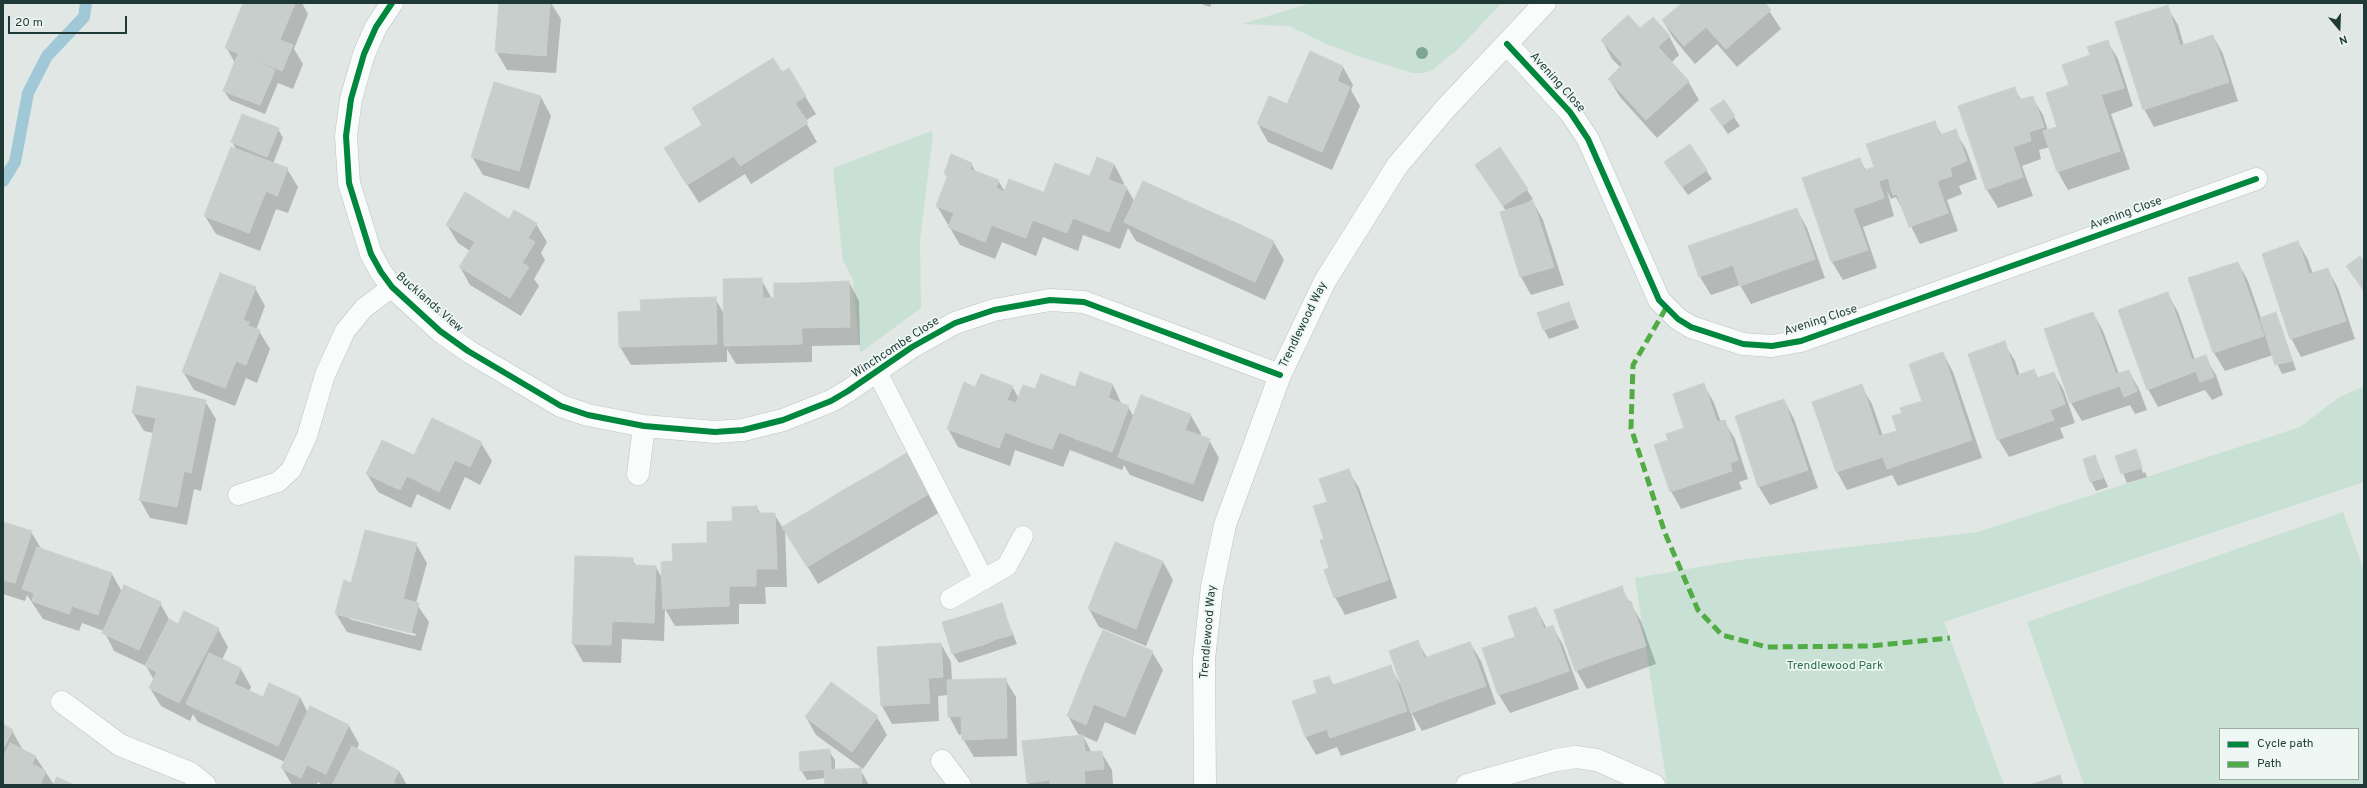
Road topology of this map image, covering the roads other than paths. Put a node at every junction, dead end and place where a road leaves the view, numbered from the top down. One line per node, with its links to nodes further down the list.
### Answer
1 (392, 3): 5 (street, Bucklands View)
2 (1545, 3): 3 (street, Trendlewood Way)
3 (1507, 44): 4 (street, Avening Close); 7 (street, Trendlewood Way)
4 (2256, 179)
5 (392, 287): 8 (street, Bucklands View); 11 (lane)
6 (876, 372): 7 (street, Winchcombe Close); 9 (street, Winchcombe Close); 13 (lane)
7 (1280, 375): 19 (street, Trendlewood Way)
8 (588, 415): 9 (street, Winchcombe Close)
9 (644, 426): 10 (street)
10 (638, 474)
11 (238, 495)
12 (1023, 536): 13 (lane)
13 (984, 580): 14 (lane)
14 (950, 599)
15 (62, 702): 17 (street)
16 (942, 761): 18 (street)
17 (204, 785)
18 (960, 785)
19 (1205, 785)
20 (1466, 785): 21 (street)
21 (1654, 785)

